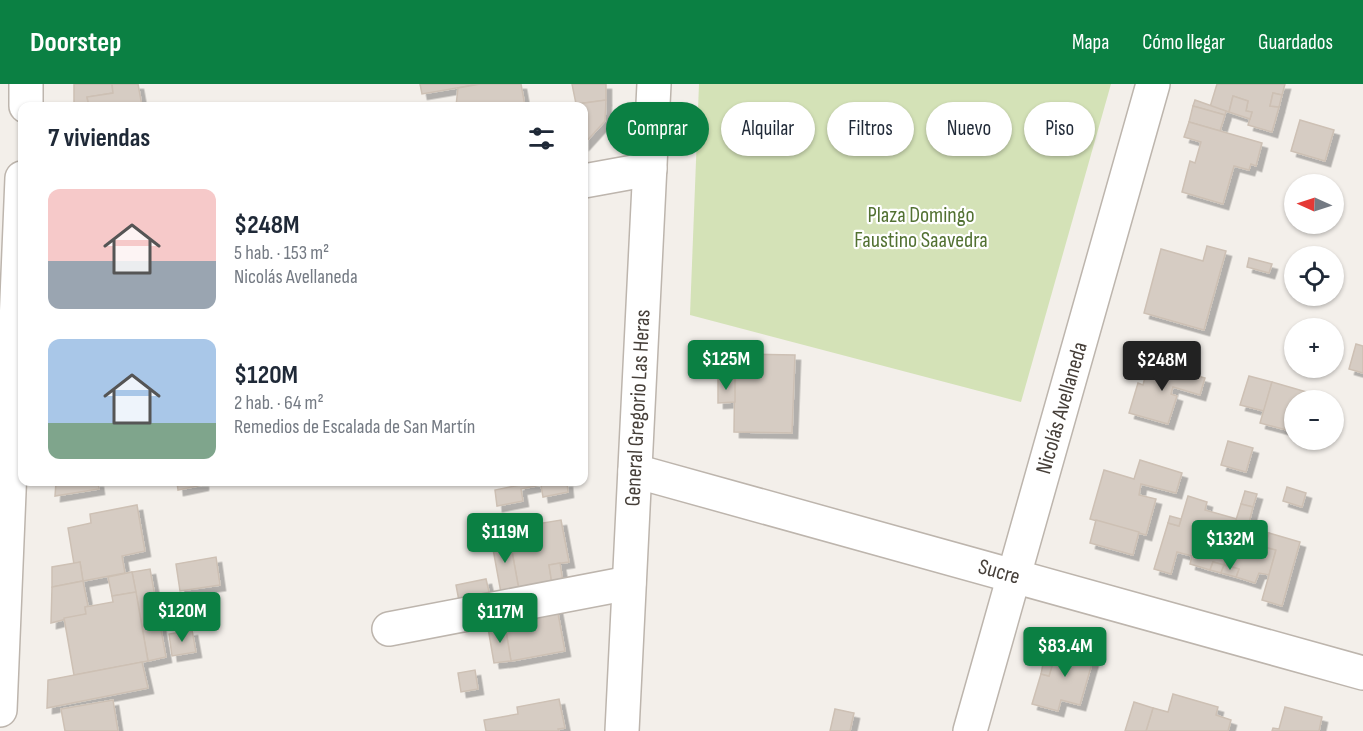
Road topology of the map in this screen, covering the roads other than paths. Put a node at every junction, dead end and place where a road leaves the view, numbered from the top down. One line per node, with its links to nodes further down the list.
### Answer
1 (26, 84): 4 (street)
2 (654, 84): 5 (street, General Gregorio Las Heras)
3 (1153, 84): 9 (street, Nicolás Avellaneda)
4 (26, 102)
5 (650, 169): 6 (street); 8 (street, General Gregorio Las Heras)
6 (588, 180)
7 (18, 329): 13 (street)
8 (635, 471): 9 (street, Sucre); 10 (street, General Gregorio Las Heras)
9 (1014, 577): 12 (street, Sucre); 15 (street, Nicolás Avellaneda)
10 (629, 583): 11 (street); 14 (street, General Gregorio Las Heras)
11 (389, 628)
12 (1363, 674)
13 (0, 710)
14 (622, 731)
15 (970, 731)

